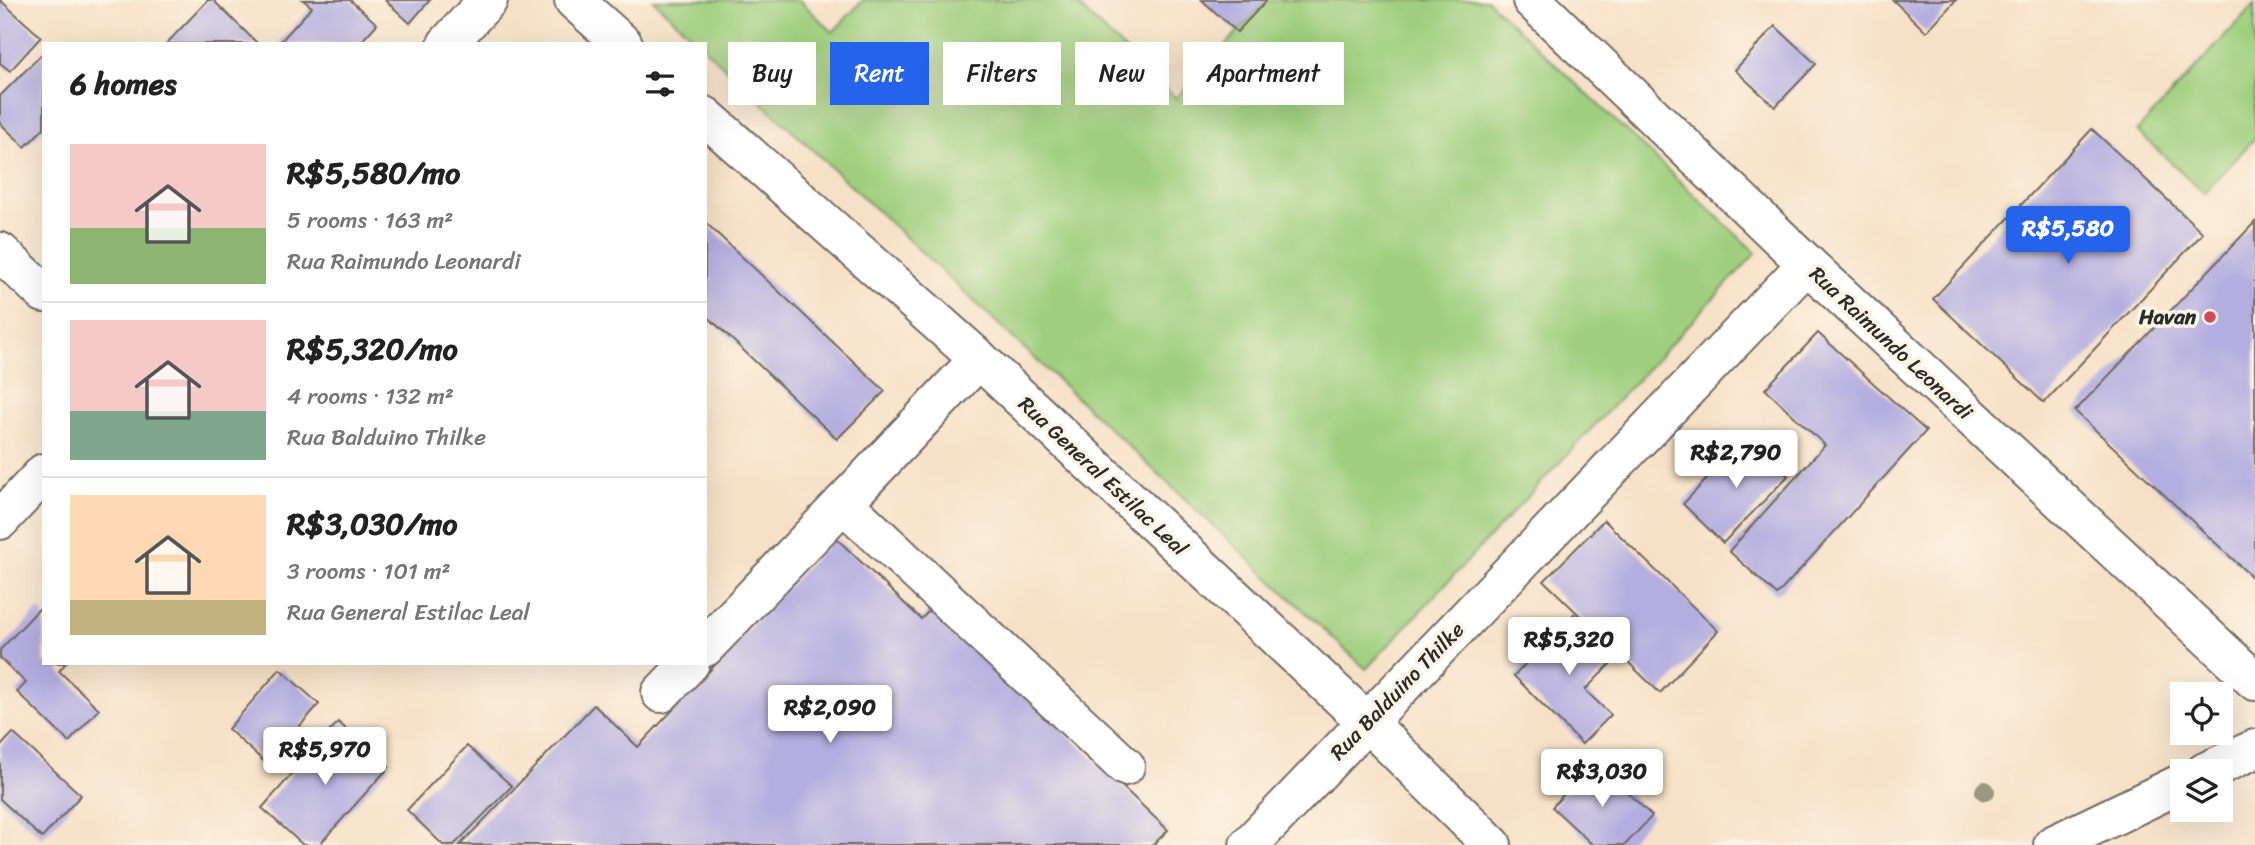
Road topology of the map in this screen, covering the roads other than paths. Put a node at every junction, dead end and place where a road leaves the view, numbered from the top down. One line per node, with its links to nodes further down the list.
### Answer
1 (488, 0): 4 (street)
2 (574, 0): 5 (street)
3 (1532, 0): 8 (street, Rua Raimundo Leonardi)
4 (449, 42)
5 (621, 42)
6 (707, 118): 10 (street, Rua General Estilac Leal)
7 (0, 252): 9 (street)
8 (1807, 264): 16 (street, Rua Raimundo Leonardi); 18 (street, Rua Balduino Thilke)
9 (42, 291)
10 (979, 359): 12 (street); 18 (street, Rua General Estilac Leal)
11 (42, 475): 13 (street)
12 (843, 503): 14 (street); 21 (street)
13 (0, 520)
14 (707, 645)
15 (688, 665): 17 (street)
16 (2255, 681)
17 (661, 694)
18 (1367, 722): 23 (street, Rua Balduino Thilke); 24 (street, Rua General Estilac Leal)
19 (2255, 748): 20 (street)
20 (2232, 759)
21 (1125, 766)
22 (2170, 789): 25 (street)
23 (1249, 845)
24 (1492, 845)
25 (2053, 845)

